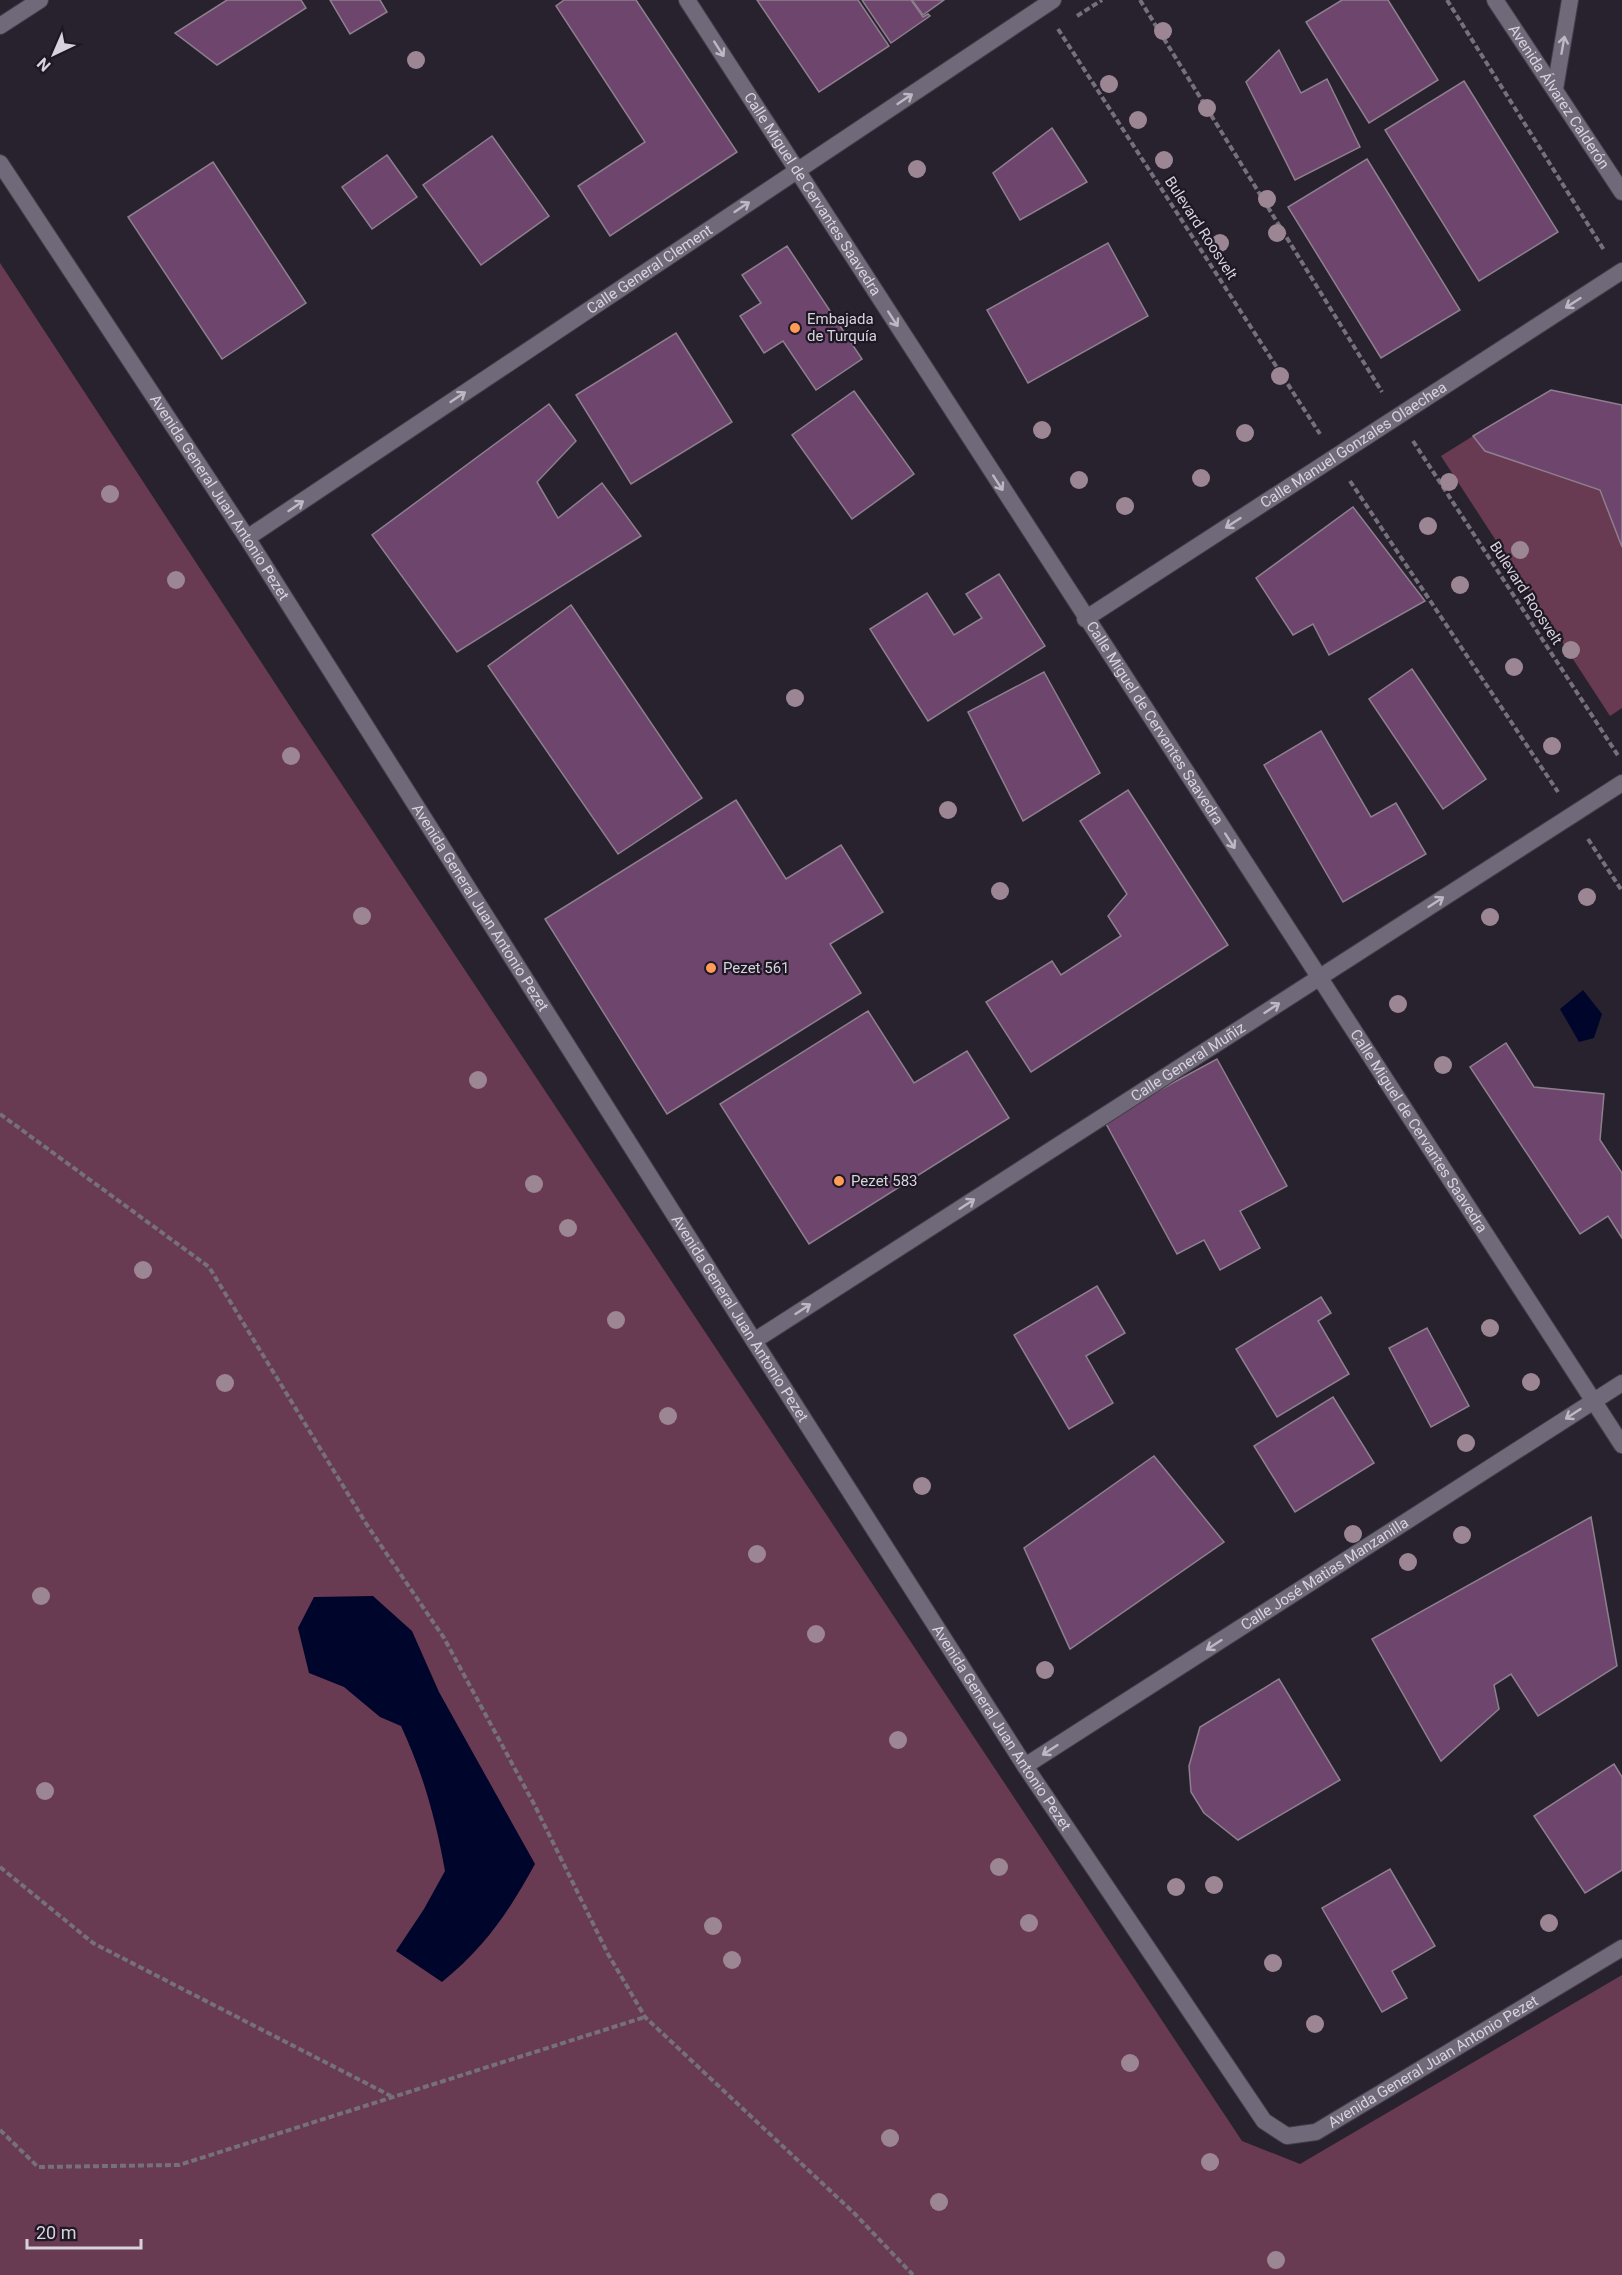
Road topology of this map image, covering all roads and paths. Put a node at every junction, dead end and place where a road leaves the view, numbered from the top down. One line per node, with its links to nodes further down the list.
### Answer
1 (40, 0): 8 (street)
2 (687, 0): 12 (street, Calle Miguel de Cervantes Saavedra, one-way to 12)
3 (1053, 0): 12 (street, Calle General Clement, one-way to 3)
4 (1140, 0): 16 (path)
5 (1447, 0): 14 (path)
6 (1495, 0): 10 (street, Avenida Álvarez Calderón)
7 (1570, 0): 10 (street, one-way to 7)
8 (0, 26)
9 (1058, 28): 17 (path, Bulevard Roosvelt)
10 (1555, 89): 13 (street, Avenida Álvarez Calderón)
11 (0, 163): 20 (street, Avenida General Juan Antonio Pezet)
12 (797, 171): 20 (street, Calle General Clement, one-way to 12); 21 (street, Calle Miguel de Cervantes Saavedra, one-way to 21)
13 (1622, 192)
14 (1602, 257)
15 (1622, 271): 21 (street, Calle Manuel Gonzales Olaechea, one-way to 21)
16 (1387, 400)
17 (1324, 440)
18 (1413, 441): 22 (path, Bulevard Roosvelt)
19 (1350, 481): 24 (path)
20 (247, 538): 29 (street, Avenida General Juan Antonio Pezet)
21 (1085, 619): 27 (street, Calle Miguel de Cervantes Saavedra, one-way to 27)
22 (1619, 757)
23 (1622, 783): 27 (street, Calle General Muñiz, one-way to 23)
24 (1560, 795)
25 (1588, 838): 26 (path)
26 (1622, 891)
27 (1320, 977): 29 (street, Calle General Muñiz, one-way to 27); 31 (street, Calle Miguel de Cervantes Saavedra)
28 (0, 1114): 36 (path)
29 (754, 1341): 33 (street, Avenida General Juan Antonio Pezet)
30 (1622, 1383): 31 (street, Calle José Matias Manzanilla)
31 (1595, 1400): 32 (street, Calle Miguel de Cervantes Saavedra); 33 (street, Calle José Matias Manzanilla, one-way to 33)
32 (1622, 1445)
33 (1025, 1766): 35 (street, Avenida General Juan Antonio Pezet)
34 (0, 1867): 37 (path)
35 (1622, 1947)
36 (645, 2017): 37 (path); 39 (path)
37 (392, 2096): 38 (path)
38 (0, 2130)
39 (913, 2275)

